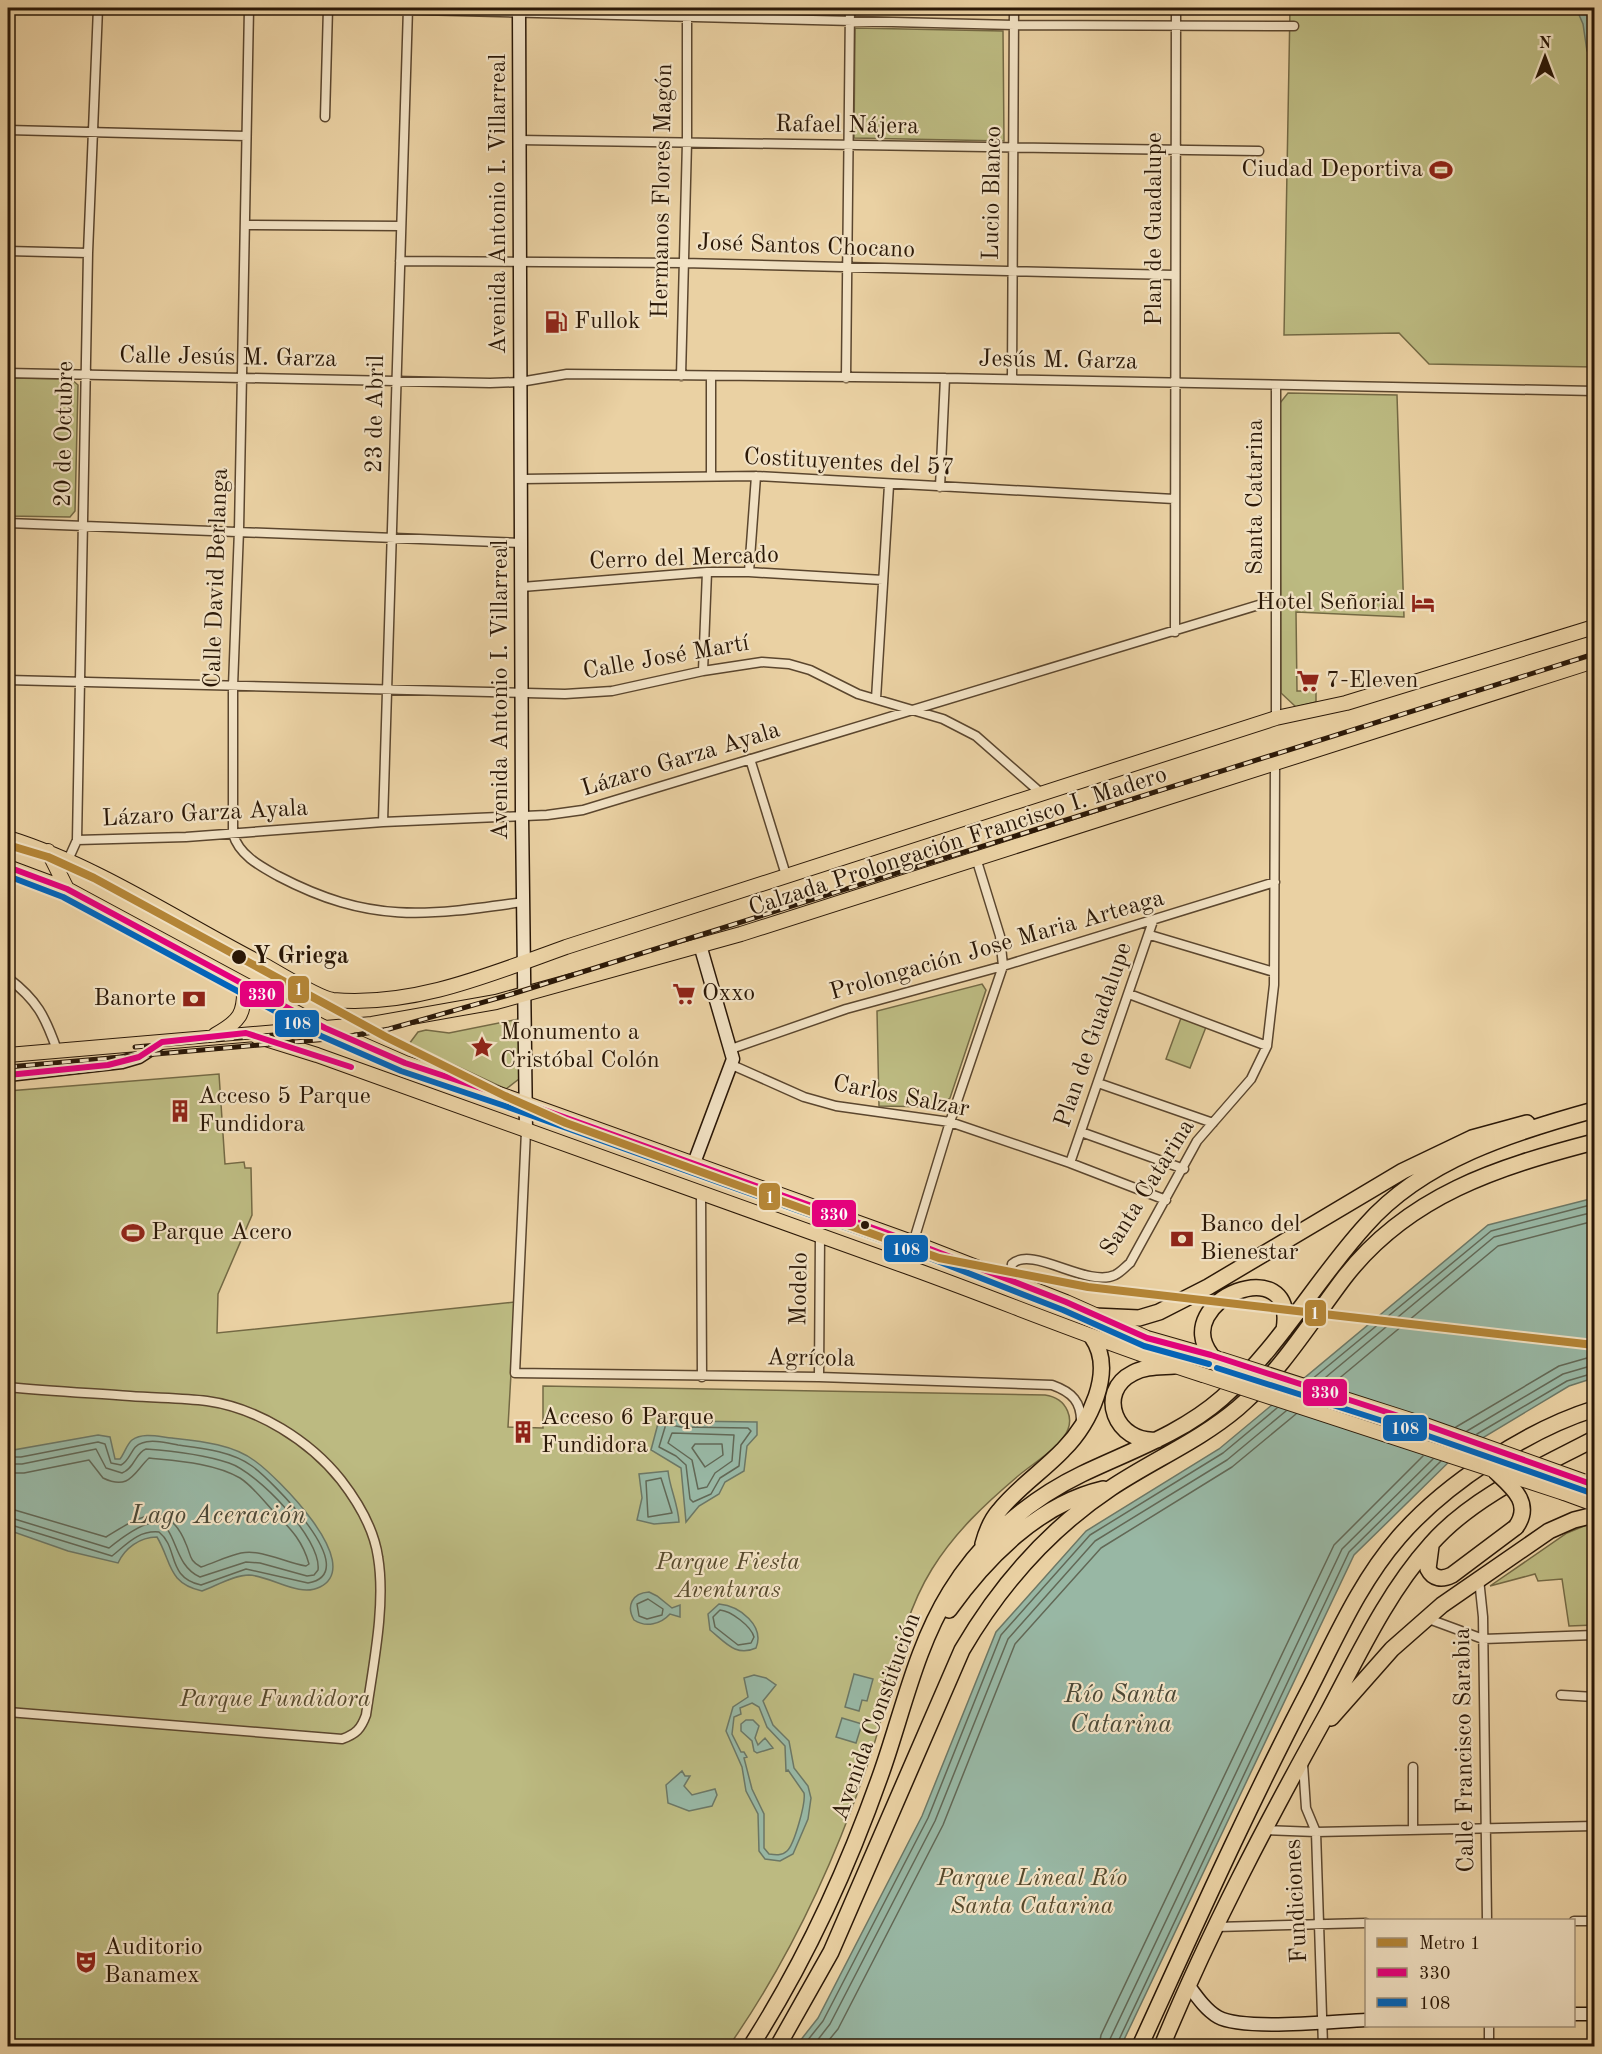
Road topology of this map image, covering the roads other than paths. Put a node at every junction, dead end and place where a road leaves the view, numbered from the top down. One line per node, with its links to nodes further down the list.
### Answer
1 (98, 8): 18 (street, 20 de Octubre)
2 (249, 8): 19 (street, Calle David Berlanga)
3 (328, 8): 16 (street)
4 (336, 8): 5 (street)
5 (408, 8): 10 (street); 27 (street, 23 de Abril)
6 (687, 8): 11 (street, Hermanos Flores Magón)
7 (850, 8): 12 (street)
8 (1014, 8): 13 (street, Lucio Blanco)
9 (1176, 8): 14 (street, Plan de Guadalupe)
10 (519, 11): 11 (street); 20 (street, Avenida Antonio I. Villarreal)
11 (687, 18): 12 (street); 21 (street, Hermanos Flores Magón)
12 (850, 21): 13 (street); 22 (street)
13 (1014, 25): 14 (street); 23 (street, Lucio Blanco)
14 (1176, 26): 15 (street); 24 (street, Plan de Guadalupe)
15 (1294, 26)
16 (325, 117)
17 (8, 130): 18 (street)
18 (94, 133): 19 (street); 29 (street, 20 de Octubre)
19 (246, 136): 26 (street, Calle David Berlanga)
20 (519, 140): 21 (street, Rafael Nájera); 31 (street, Avenida Antonio I. Villarreal)
21 (687, 142): 22 (street, Rafael Nájera); 32 (street, Hermanos Flores Magón)
22 (850, 145): 23 (street, Rafael Nájera); 33 (street)
23 (1013, 147): 24 (street, Rafael Nájera); 34 (street, Lucio Blanco)
24 (1175, 149): 25 (street, Rafael Nájera); 35 (street, Plan de Guadalupe)
25 (1259, 151)
26 (245, 225): 27 (street); 39 (street, Calle David Berlanga)
27 (401, 226): 30 (street, 23 de Abril)
28 (8, 251): 29 (street)
29 (88, 253): 37 (street, 20 de Octubre)
30 (400, 261): 31 (street, José Santos Chocano); 44 (street, 23 de Abril)
31 (519, 261): 32 (street, José Santos Chocano); 45 (street, Avenida Antonio I. Villarreal)
32 (684, 263): 33 (street, José Santos Chocano); 38 (street, Hermanos Flores Magón)
33 (847, 267): 34 (street, José Santos Chocano); 41 (street)
34 (1011, 272): 35 (street, José Santos Chocano); 43 (street, Lucio Blanco)
35 (1174, 274): 46 (street, Plan de Guadalupe)
36 (8, 373): 37 (street, Calle Jesús M. Garza)
37 (86, 374): 39 (street, Calle Jesús M. Garza); 56 (street, 20 de Octubre)
38 (681, 376): 40 (street, Jesús M. Garza); 45 (street, Jesús M. Garza)
39 (242, 377): 44 (street, Calle Jesús M. Garza); 57 (street, Calle David Berlanga)
40 (711, 377): 41 (street, Jesús M. Garza); 49 (street)
41 (846, 378): 42 (street, Jesús M. Garza)
42 (945, 378): 43 (street, Jesús M. Garza); 53 (street)
43 (1012, 380): 46 (street, Jesús M. Garza)
44 (396, 382): 45 (street, Calle Jesús M. Garza); 58 (street, 23 de Abril)
45 (520, 382): 51 (street, Avenida Antonio I. Villarreal)
46 (1175, 383): 47 (street, Jesús M. Garza); 54 (street, Plan de Guadalupe)
47 (1276, 385): 48 (street, Jesús M. Garza); 64 (street, Santa Catarina)
48 (1594, 392)
49 (711, 475): 50 (street, Costituyentes del 57); 51 (street, Costituyentes del 57)
50 (756, 476): 52 (street, Costituyentes del 57); 61 (street)
51 (522, 479): 59 (street, Avenida Antonio I. Villarreal)
52 (890, 485): 53 (street, Costituyentes del 57); 62 (street)
53 (940, 487): 54 (street, Costituyentes del 57)
54 (1174, 499): 66 (street, Plan de Guadalupe)
55 (8, 524): 56 (street)
56 (82, 525): 57 (street); 70 (street, 20 de Octubre)
57 (239, 530): 58 (street); 71 (street, Calle David Berlanga)
58 (393, 536): 59 (street); 72 (street, 23 de Abril)
59 (522, 543): 63 (street, Avenida Antonio I. Villarreal)
60 (707, 572): 61 (street, Cerro del Mercado); 63 (street, Cerro del Mercado); 68 (street)
61 (749, 572): 62 (street, Cerro del Mercado)
62 (884, 580): 74 (street)
63 (522, 586): 73 (street, Avenida Antonio I. Villarreal)
64 (1275, 600): 66 (street, Lázaro Garza Ayala); 76 (street, Santa Catarina)
65 (1594, 627): 76 (main road, Calzada Prolongación Francisco I. Madero)
66 (1175, 632): 75 (street, Lázaro Garza Ayala)
67 (1594, 661): 78 (main road, Calzada Prolongación Francisco I. Madero)
68 (703, 670): 73 (street, Calle José Martí); 74 (street, Calle José Martí)
69 (8, 680): 70 (street, Calle José Martí)
70 (78, 682): 71 (street, Calle José Martí); 84 (street, 20 de Octubre)
71 (233, 686): 72 (street, Calle José Martí); 82 (street, Calle David Berlanga)
72 (388, 691): 73 (street, Calle José Martí); 81 (street, 23 de Abril)
73 (522, 693): 80 (street, Avenida Antonio I. Villarreal)
74 (876, 699): 75 (street, Calle José Martí)
75 (914, 711): 77 (street, Lázaro Garza Ayala); 79 (street, Calle José Martí)
76 (1276, 718): 79 (main road, Calzada Prolongación Francisco I. Madero)
77 (750, 759): 80 (street, Lázaro Garza Ayala); 89 (street)
78 (1275, 765): 86 (main road, Calzada Prolongación Francisco I. Madero); 90 (street, Santa Catarina)
79 (1042, 795): 89 (main road, Calzada Prolongación Francisco I. Madero)
80 (522, 816): 81 (street, Lázaro Garza Ayala); 92 (street, Avenida Antonio I. Villarreal)
81 (383, 822): 82 (street, Lázaro Garza Ayala)
82 (233, 834): 84 (street, Lázaro Garza Ayala); 92 (street)
83 (8, 838): 85 (main road)
84 (77, 840): 87 (street, 20 de Octubre)
85 (48, 851): 87 (main road); 91 (main road)
86 (976, 858): 95 (main road, Calzada Prolongación Francisco I. Madero); 97 (street)
87 (68, 860): 96 (main road, Calzada Prolongación Francisco I. Madero)
88 (8, 867): 91 (main road)
89 (786, 875): 96 (main road, Calzada Prolongación Francisco I. Madero)
90 (1275, 882): 93 (street, Prolongación Jose Maria Arteaga); 98 (street, Santa Catarina)
91 (66, 889): 100 (main road)
92 (523, 902): 96 (street, Avenida Antonio I. Villarreal)
93 (1153, 921): 94 (street, Plan de Guadalupe); 97 (street, Prolongación Jose Maria Arteaga)
94 (1150, 935): 98 (street); 101 (street, Plan de Guadalupe)
95 (700, 945): 102 (main road, Calzada Prolongación Francisco I. Madero); 108 (street)
96 (526, 962): 102 (street, Avenida Antonio I. Villarreal)
97 (1003, 966): 108 (street, Prolongación Jose Maria Arteaga); 116 (street)
98 (1274, 972): 107 (street, Santa Catarina)
99 (8, 978): 109 (street)
100 (244, 986): 103 (main road); 105 (main road)
101 (1129, 994): 107 (street); 113 (street, Plan de Guadalupe)
102 (526, 995): 103 (main road, Calzada Prolongación Francisco I. Madero); 114 (street, Avenida Antonio I. Villarreal)
103 (325, 1028): 104 (main road, Calzada Prolongación Francisco I. Madero); 114 (main road)
104 (246, 1033): 105 (main road, Calzada Prolongación Francisco I. Madero); 119 (main road)
105 (210, 1037): 106 (main road, Calzada Prolongación Francisco I. Madero)
106 (162, 1042): 109 (main road, Calzada Prolongación Francisco I. Madero); 112 (street)
107 (1267, 1046): 118 (street, Santa Catarina)
108 (731, 1049): 111 (street)
109 (57, 1050): 110 (main road, Calzada Prolongación Francisco I. Madero)
110 (8, 1055)
111 (732, 1065): 116 (street, Carlos Salzar); 122 (street)
112 (8, 1075)
113 (1098, 1083): 118 (street); 120 (street, Plan de Guadalupe)
114 (526, 1104): 119 (street, Avenida Antonio I. Villarreal); 122 (main road)
115 (1594, 1110): 117 (highway, Avenida Constitución)
116 (950, 1122): 123 (street, Carlos Salzar); 128 (street)
117 (1554, 1122): 131 (highway); 132 (highway, Avenida Constitución)
118 (1213, 1123): 124 (street, Santa Catarina)
119 (526, 1131): 125 (main road); 136 (street, Avenida Antonio I. Villarreal)
120 (1081, 1132): 123 (street, Plan de Guadalupe); 124 (street)
121 (1594, 1142): 146 (highway, Avenida Constitución)
122 (693, 1163): 128 (main road)
123 (1070, 1163): 126 (street, Carlos Salzar)
124 (1184, 1169): 126 (street, Santa Catarina)
125 (701, 1194): 127 (main road); 137 (street)
126 (1166, 1200): 130 (street, Santa Catarina)
127 (820, 1236): 129 (main road); 138 (street, Modelo)
128 (912, 1242): 129 (street); 130 (main road)
129 (906, 1266): 133 (main road)
130 (1010, 1279): 131 (main road)
131 (1094, 1316): 134 (main road)
132 (1284, 1332): 134 (highway); 142 (highway, Avenida Constitución)
133 (1092, 1336): 135 (main road); 141 (highway)
134 (1215, 1357): 145 (main road, bridge)
135 (1174, 1366): 142 (highway); 144 (main road, bridge)
136 (515, 1373): 137 (street, Agrícola)
137 (702, 1377): 138 (street, Agrícola)
138 (819, 1377): 141 (street, Agrícola)
139 (8, 1388): 158 (street)
140 (1593, 1409): 181 (highway)
141 (1081, 1425): 150 (highway)
142 (1160, 1439): 150 (highway, Avenida Constitución)
143 (1594, 1439): 149 (highway)
144 (1496, 1471): 147 (main road, bridge); 149 (highway, bridge)
145 (1589, 1483)
146 (1113, 1487): 155 (highway); 180 (highway, Avenida Constitución)
147 (1594, 1504)
148 (1594, 1515): 151 (highway)
149 (1432, 1543): 159 (highway)
150 (982, 1548): 155 (highway, Avenida Constitución)
151 (1479, 1578): 152 (highway); 154 (street, Calle Francisco Sarabia)
152 (1426, 1618): 154 (street); 159 (highway)
153 (1594, 1635): 154 (street)
154 (1483, 1639): 164 (street, Calle Francisco Sarabia)
155 (916, 1664): 179 (highway, Avenida Constitución)
156 (1561, 1695): 157 (street)
157 (1594, 1697)
158 (8, 1712)
159 (1316, 1733): 160 (highway)
160 (1303, 1755): 165 (highway); 166 (street, Fundiciones)
161 (1413, 1767): 163 (street)
162 (1594, 1826): 164 (street)
163 (1413, 1828): 164 (street); 166 (street)
164 (1485, 1828): 167 (street, Calle Francisco Sarabia)
165 (1264, 1830): 166 (street); 172 (highway)
166 (1317, 1832): 171 (street, Fundiciones)
167 (1487, 1919)
168 (1575, 1921): 169 (street)
169 (1594, 1921)
170 (1365, 1923): 171 (street)
171 (1318, 1924): 172 (street); 177 (street, Fundiciones)
172 (1216, 1927): 173 (highway)
173 (1189, 1986): 177 (street); 182 (highway)
174 (1575, 2014): 175 (street)
175 (1594, 2014)
176 (1365, 2020): 177 (street)
177 (1322, 2021): 183 (street, Fundiciones)
178 (1489, 2027): 184 (street)
179 (751, 2046)
180 (778, 2046)
181 (1140, 2046)
182 (1162, 2046)
183 (1323, 2046)
184 (1489, 2046)

